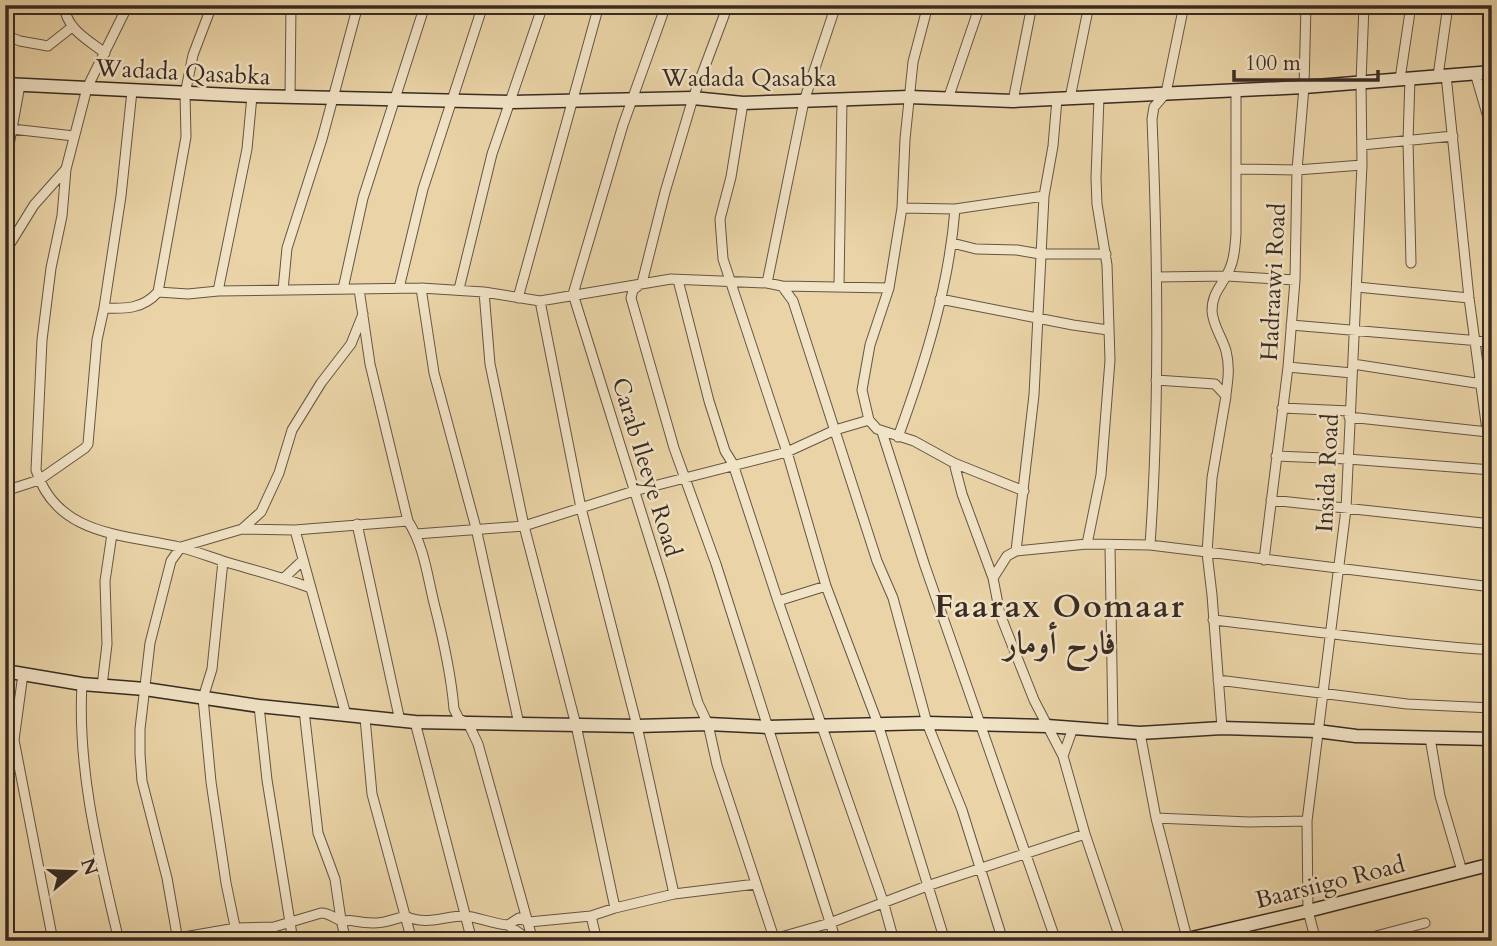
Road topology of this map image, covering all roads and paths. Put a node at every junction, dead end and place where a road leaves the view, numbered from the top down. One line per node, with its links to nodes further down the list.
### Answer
1 (64, 5): 22 (street)
2 (128, 5): 24 (street)
3 (212, 5): 38 (street)
4 (291, 5): 40 (street)
5 (358, 5): 43 (street)
6 (425, 5): 46 (street)
7 (483, 5): 51 (street)
8 (542, 5): 54 (street)
9 (599, 5): 47 (street)
10 (666, 5): 48 (street)
11 (728, 5): 44 (street)
12 (836, 5): 52 (street)
13 (929, 5): 41 (street)
14 (979, 5): 50 (street)
15 (1032, 5): 53 (street)
16 (1089, 5): 45 (street)
17 (1184, 5): 37 (street)
18 (1306, 5): 33 (street, Hadraawi Road)
19 (1364, 5): 30 (street, Insida Road)
20 (1411, 5): 29 (street)
21 (1448, 5): 28 (street)
22 (72, 27): 23 (street); 24 (street)
23 (5, 35)
24 (105, 53): 34 (street)
25 (1492, 56): 26 (street)
26 (1491, 72): 27 (street, Wadada Qasabka)
27 (1475, 73): 28 (street, Wadada Qasabka); 57 (street)
28 (1442, 75): 29 (street, Wadada Qasabka); 59 (street)
29 (1405, 78): 30 (street, Wadada Qasabka); 60 (street)
30 (1361, 82): 33 (street, Wadada Qasabka); 61 (street, Insida Road)
31 (5, 84): 32 (street, Wadada Qasabka)
32 (20, 85): 34 (street, Wadada Qasabka); 56 (street)
33 (1304, 87): 35 (street, Wadada Qasabka); 66 (street, Hadraawi Road)
34 (87, 88): 36 (street, Wadada Qasabka); 58 (street)
35 (1237, 90): 37 (street, Wadada Qasabka); 65 (street)
36 (132, 91): 38 (street, Wadada Qasabka); 100 (street)
37 (1166, 93): 42 (street, Wadada Qasabka); 76 (street)
38 (185, 94): 39 (street, Wadada Qasabka); 93 (street)
39 (252, 96): 40 (street, Wadada Qasabka); 91 (street)
40 (290, 97): 43 (street, Wadada Qasabka)
41 (909, 97): 49 (street, Wadada Qasabka); 50 (street, Wadada Qasabka); 68 (street)
42 (1099, 97): 45 (street, Wadada Qasabka); 73 (street)
43 (334, 98): 46 (street, Wadada Qasabka); 92 (street)
44 (693, 98): 48 (street, Wadada Qasabka); 55 (street, Wadada Qasabka); 80 (street)
45 (1064, 98): 53 (street, Wadada Qasabka); 67 (street)
46 (396, 99): 51 (street, Wadada Qasabka); 88 (street)
47 (572, 99): 48 (street, Wadada Qasabka); 54 (street, Wadada Qasabka); 96 (street)
48 (633, 99): 95 (street)
49 (842, 99): 52 (street, Wadada Qasabka); 83 (street)
50 (948, 99): 53 (street, Wadada Qasabka)
51 (453, 100): 54 (street, Wadada Qasabka); 85 (street)
52 (804, 101): 55 (street, Wadada Qasabka); 81 (street)
53 (1013, 101)
54 (512, 102): 90 (street)
55 (743, 103): 79 (street)
56 (12, 129): 58 (street); 63 (street)
57 (1492, 131)
58 (75, 136): 64 (street)
59 (1453, 136): 60 (street); 97 (street)
60 (1408, 141): 61 (street); 74 (street)
61 (1363, 145): 62 (street, Insida Road)
62 (1362, 165): 66 (street); 84 (street, Insida Road)
63 (5, 167)
64 (66, 169): 71 (street); 127 (street)
65 (1237, 169): 66 (street); 75 (street)
66 (1297, 170): 77 (street, Hadraawi Road)
67 (1044, 195): 69 (street); 72 (street)
68 (902, 208): 69 (street); 87 (street)
69 (955, 209): 70 (street)
70 (952, 243): 72 (street); 98 (street)
71 (7, 244)
72 (1040, 254): 73 (street); 102 (street)
73 (1106, 254): 104 (street)
74 (1411, 263)
75 (1227, 276): 76 (street); 77 (street); 112 (street)
76 (1157, 277): 110 (street)
77 (1296, 279): 103 (street, Hadraawi Road)
78 (678, 280): 79 (street); 80 (street); 124 (street)
79 (730, 281): 81 (street); 120 (street)
80 (642, 283): 95 (street); 126 (street)
81 (767, 283): 82 (street)
82 (782, 286): 83 (street); 116 (street)
83 (839, 287): 87 (street)
84 (1357, 287): 97 (street); 105 (street, Insida Road)
85 (399, 288): 86 (street); 89 (street)
86 (421, 288): 90 (street); 138 (street)
87 (889, 288): 115 (street)
88 (343, 289): 89 (street); 92 (street)
89 (359, 289): 101 (street)
90 (459, 289): 94 (street)
91 (218, 290): 92 (street); 93 (street)
92 (283, 290)
93 (158, 292): 100 (street)
94 (484, 292): 96 (street); 137 (street)
95 (573, 294): 99 (street); 129 (street, Carab Ileeye Road)
96 (518, 298): 99 (street)
97 (1469, 298): 106 (street)
98 (940, 299): 102 (street); 119 (street)
99 (540, 301): 132 (street)
100 (104, 308): 127 (street)
101 (363, 314): 134 (street); 139 (street)
102 (1036, 316): 104 (street); 130 (street)
103 (1291, 326): 105 (street); 108 (street, Hadraawi Road)
104 (1108, 330): 143 (street)
105 (1353, 330): 106 (street); 109 (street, Insida Road)
106 (1475, 340): 107 (street); 111 (street)
107 (1492, 342)
108 (1288, 367): 109 (street); 113 (street, Hadraawi Road)
109 (1352, 369): 111 (street); 114 (street, Insida Road)
110 (1156, 380): 112 (street); 144 (street)
111 (1482, 384): 118 (street)
112 (1226, 396): 148 (street)
113 (1282, 408): 114 (street); 121 (street, Hadraawi Road)
114 (1349, 414): 118 (street); 122 (street, Insida Road)
115 (869, 420): 116 (street); 117 (street)
116 (835, 430): 120 (street); 178 (street)
117 (882, 432): 119 (street); 182 (street)
118 (1488, 432): 125 (street)
119 (898, 437): 123 (street)
120 (787, 452): 124 (street); 155 (street)
121 (1276, 456): 122 (street); 131 (street, Hadraawi Road)
122 (1348, 459): 125 (street); 133 (street, Insida Road)
123 (954, 463): 130 (street); 154 (street)
124 (733, 464): 126 (street); 158 (street)
125 (1492, 468)
126 (684, 478): 129 (street); 186 (street)
127 (39, 480): 128 (street); 141 (street)
128 (5, 491)
129 (634, 491): 132 (street); 180 (street, Carab Ileeye Road)
130 (1024, 491): 147 (street)
131 (1271, 500): 133 (street); 149 (street, Hadraawi Road)
132 (581, 508): 137 (street); 184 (street)
133 (1346, 509): 136 (street); 152 (street, Insida Road)
134 (408, 521): 135 (street); 142 (street)
135 (357, 524): 140 (street); 175 (street)
136 (1492, 524)
137 (524, 526): 138 (street); 183 (street)
138 (476, 528): 142 (street); 179 (street)
139 (242, 529): 140 (street); 146 (street)
140 (295, 530): 151 (street)
141 (112, 534): 146 (street); 166 (street)
142 (416, 534): 177 (street)
143 (1087, 544): 145 (street); 147 (street)
144 (1150, 545): 145 (street); 148 (street)
145 (1110, 546): 190 (street)
146 (181, 547): 150 (street); 167 (street)
147 (1016, 551): 154 (street)
148 (1207, 553): 149 (street); 159 (street)
149 (1264, 560): 152 (street)
150 (223, 561): 153 (street); 169 (street)
151 (302, 561): 153 (street); 156 (street)
152 (1339, 570): 157 (street); 160 (street, Insida Road)
153 (284, 578): 156 (street)
154 (993, 578): 185 (street)
155 (826, 586): 158 (street); 181 (street)
156 (309, 587): 173 (street)
157 (1492, 587)
158 (778, 601): 187 (street)
159 (1213, 620): 160 (street); 164 (street)
160 (1329, 632): 161 (street); 168 (street, Insida Road)
161 (1492, 650)
162 (5, 671): 163 (street)
163 (23, 674): 165 (street); 195 (street)
164 (1218, 680): 168 (street); 189 (street)
165 (82, 684): 166 (street); 226 (street)
166 (102, 686): 167 (street)
167 (145, 689): 169 (street); 221 (street)
168 (1321, 694): 171 (street); 191 (street, Insida Road)
169 (203, 698): 170 (street); 219 (street)
170 (259, 706): 172 (street); 214 (street)
171 (1492, 708)
172 (304, 710): 173 (street); 213 (street)
173 (346, 715): 174 (street)
174 (365, 718): 175 (street); 210 (street)
175 (400, 721): 176 (street)
176 (415, 722): 177 (street); 211 (street)
177 (468, 723): 179 (street); 215 (street)
178 (927, 723): 181 (street); 182 (street); 202 (street)
179 (519, 724): 183 (street)
180 (708, 724): 184 (street); 186 (street); 204 (street, Carab Ileeye Road)
181 (878, 724): 187 (street); 205 (street)
182 (979, 724): 185 (street); 200 (street)
183 (576, 725): 184 (street); 208 (street)
184 (637, 726): 206 (street)
185 (1047, 726): 188 (street); 196 (street)
186 (767, 727): 187 (street); 216 (street)
187 (822, 727): 207 (street)
188 (1073, 728): 190 (street); 196 (street)
189 (1222, 728): 191 (street); 192 (street)
190 (1113, 729): 192 (street)
191 (1317, 731): 193 (street); 198 (street, Insida Road)
192 (1140, 733): 197 (street)
193 (1430, 738): 194 (street); 203 (street)
194 (1492, 739)
195 (9, 743): 225 (street)
196 (1063, 756): 199 (street)
197 (1156, 818): 198 (street); 223 (street)
198 (1307, 821): 209 (street, Insida Road)
199 (1085, 834): 200 (street); 239 (street)
200 (1026, 855): 202 (street); 238 (street)
201 (1492, 864): 203 (street, Baarsiigo Road)
202 (981, 870): 205 (street); 237 (street)
203 (1462, 871): 209 (street, Baarsiigo Road)
204 (756, 884): 206 (street); 224 (street, Carab Ileeye Road)
205 (927, 886): 207 (street); 236 (street)
206 (674, 894): 208 (street)
207 (883, 901): 216 (street); 235 (street)
208 (615, 908): 212 (street)
209 (1308, 911): 223 (street, Baarsiigo Road); 240 (street, Insida Road)
210 (405, 916): 211 (street); 213 (street); 231 (street)
211 (466, 916): 218 (street); 232 (street)
212 (591, 916): 215 (street); 233 (street)
213 (341, 920): 214 (street); 230 (street)
214 (290, 922): 219 (street); 229 (street)
215 (529, 922): 218 (street); 222 (street)
216 (830, 922): 224 (street); 234 (street)
217 (1425, 923): 241 (street)
218 (508, 926): 222 (street)
219 (236, 928): 221 (street); 228 (street)
220 (1492, 933): 242 (street)
221 (178, 939): 227 (street)
222 (533, 939)
223 (1183, 939)
224 (774, 940)
225 (53, 941)
226 (119, 941)
227 (161, 941)
228 (238, 941)
229 (293, 941)
230 (346, 941)
231 (412, 941)
232 (472, 941)
233 (597, 941)
234 (836, 941)
235 (894, 941)
236 (944, 941)
237 (1003, 941)
238 (1056, 941)
239 (1121, 941)
240 (1315, 941)
241 (1357, 941)
242 (1478, 941)

